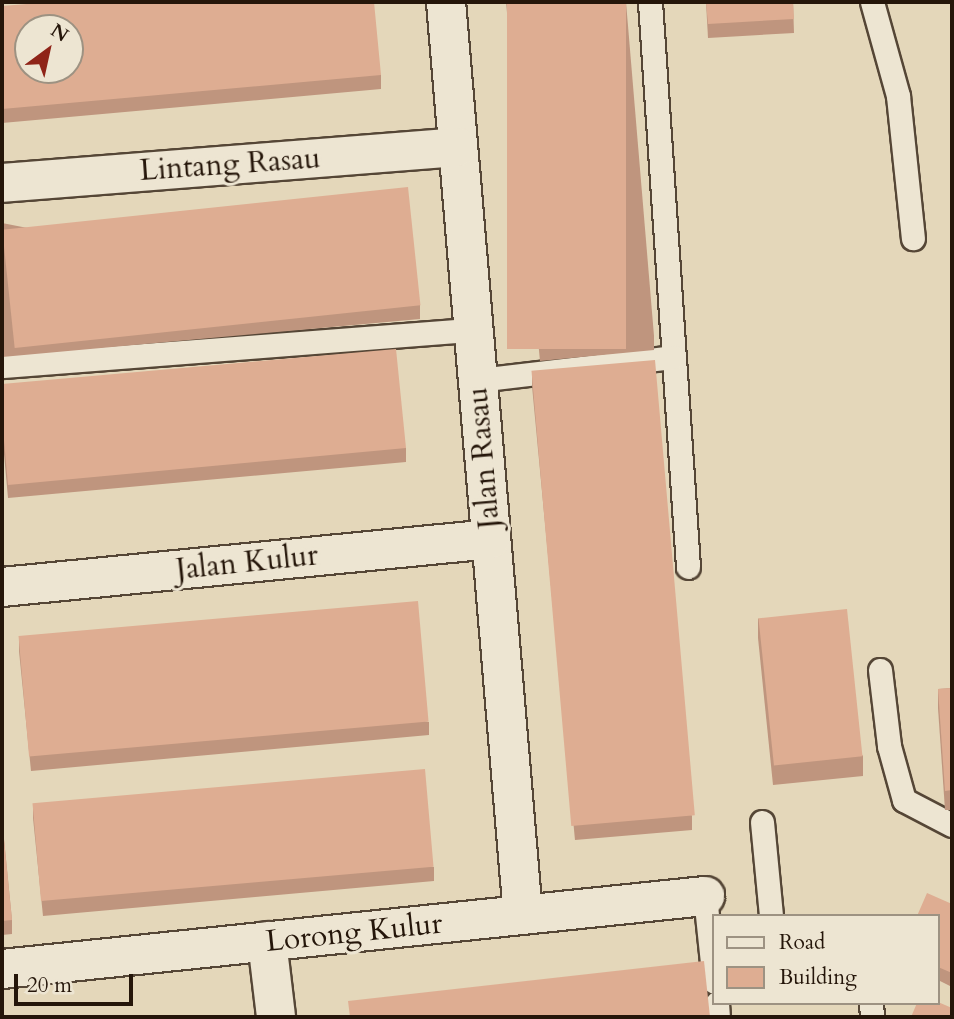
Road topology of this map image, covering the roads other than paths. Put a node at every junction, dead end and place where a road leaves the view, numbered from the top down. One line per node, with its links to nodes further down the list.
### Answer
1 (446, 2): 4 (street, Jalan Rasau)
2 (650, 2): 8 (lane)
3 (872, 2): 6 (lane)
4 (458, 147): 5 (street, Lintang Rasau); 7 (street, Jalan Rasau)
5 (2, 183)
6 (913, 238)
7 (474, 330): 9 (lane); 10 (street, Jalan Rasau)
8 (674, 357): 10 (lane); 12 (lane)
9 (2, 366)
10 (478, 380): 11 (street, Jalan Rasau)
11 (491, 539): 13 (street, Jalan Kulur); 19 (street, Jalan Rasau)
12 (688, 568)
13 (2, 587)
14 (880, 670): 16 (lane)
15 (762, 822): 18 (lane)
16 (952, 825)
17 (705, 896): 19 (street, Lorong Kulur); 21 (lane)
18 (771, 914)
19 (523, 915): 20 (street, Lorong Kulur)
20 (267, 942): 22 (street, Lorong Kulur); 23 (street)
21 (712, 963)
22 (2, 969)
23 (276, 1017)

